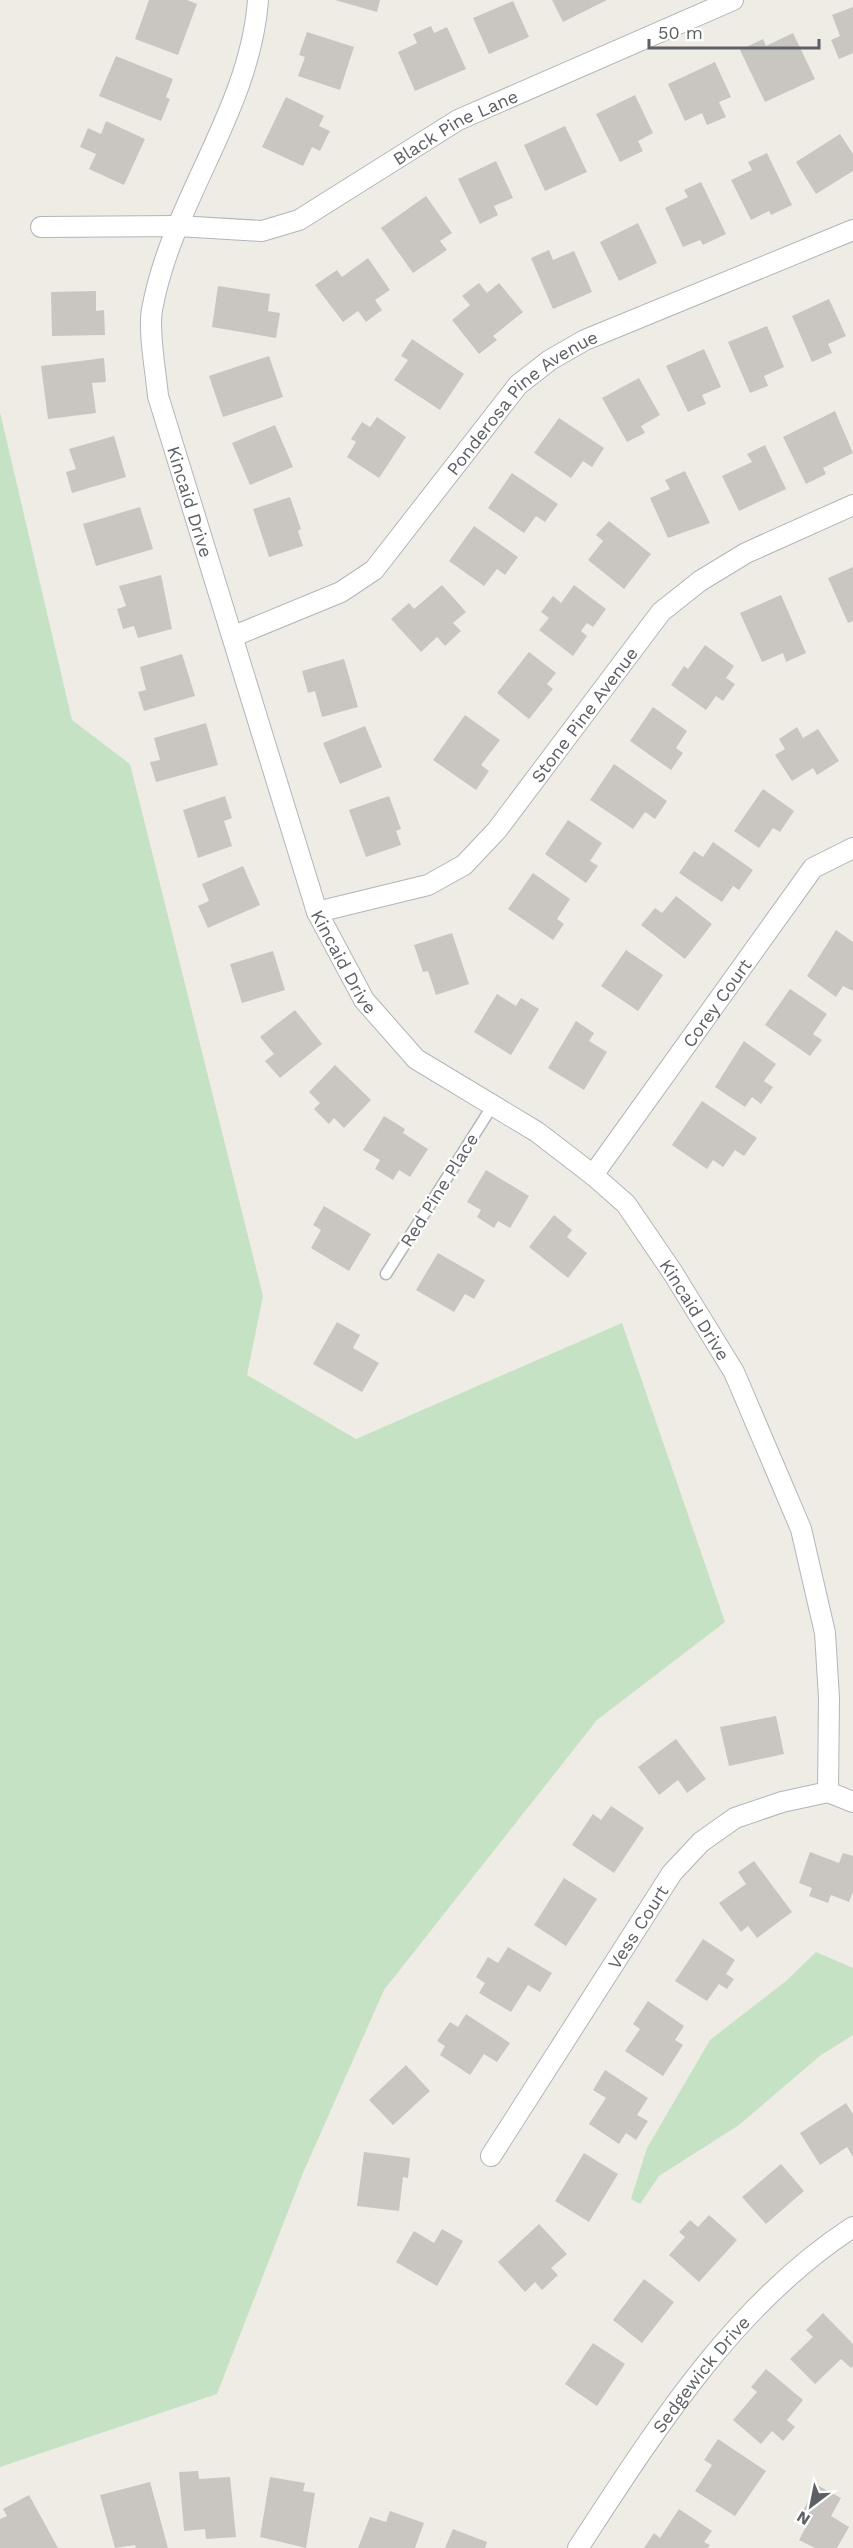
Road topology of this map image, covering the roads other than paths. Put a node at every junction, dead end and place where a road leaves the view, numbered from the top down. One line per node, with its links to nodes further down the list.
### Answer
1 (258, 0): 3 (street, Kincaid Drive)
2 (733, 0): 3 (street, Black Pine Lane)
3 (178, 226): 4 (street, Black Pine Lane); 7 (street, Kincaid Drive)
4 (41, 227)
5 (853, 230): 7 (street, Ponderosa Pine Avenue)
6 (853, 505): 9 (street, Stone Pine Avenue)
7 (234, 636): 9 (street, Kincaid Drive)
8 (853, 848): 11 (street, Corey Court)
9 (317, 912): 10 (street, Kincaid Drive)
10 (492, 1106): 11 (street, Kincaid Drive); 12 (lane, Red Pine Place)
11 (593, 1175): 13 (street, Kincaid Drive)
12 (386, 1274)
13 (828, 1792): 14 (street); 15 (street, Vess Court)
14 (853, 1802)
15 (491, 2156)
16 (853, 2227): 17 (street, Sedgewick Drive)
17 (578, 2548)

